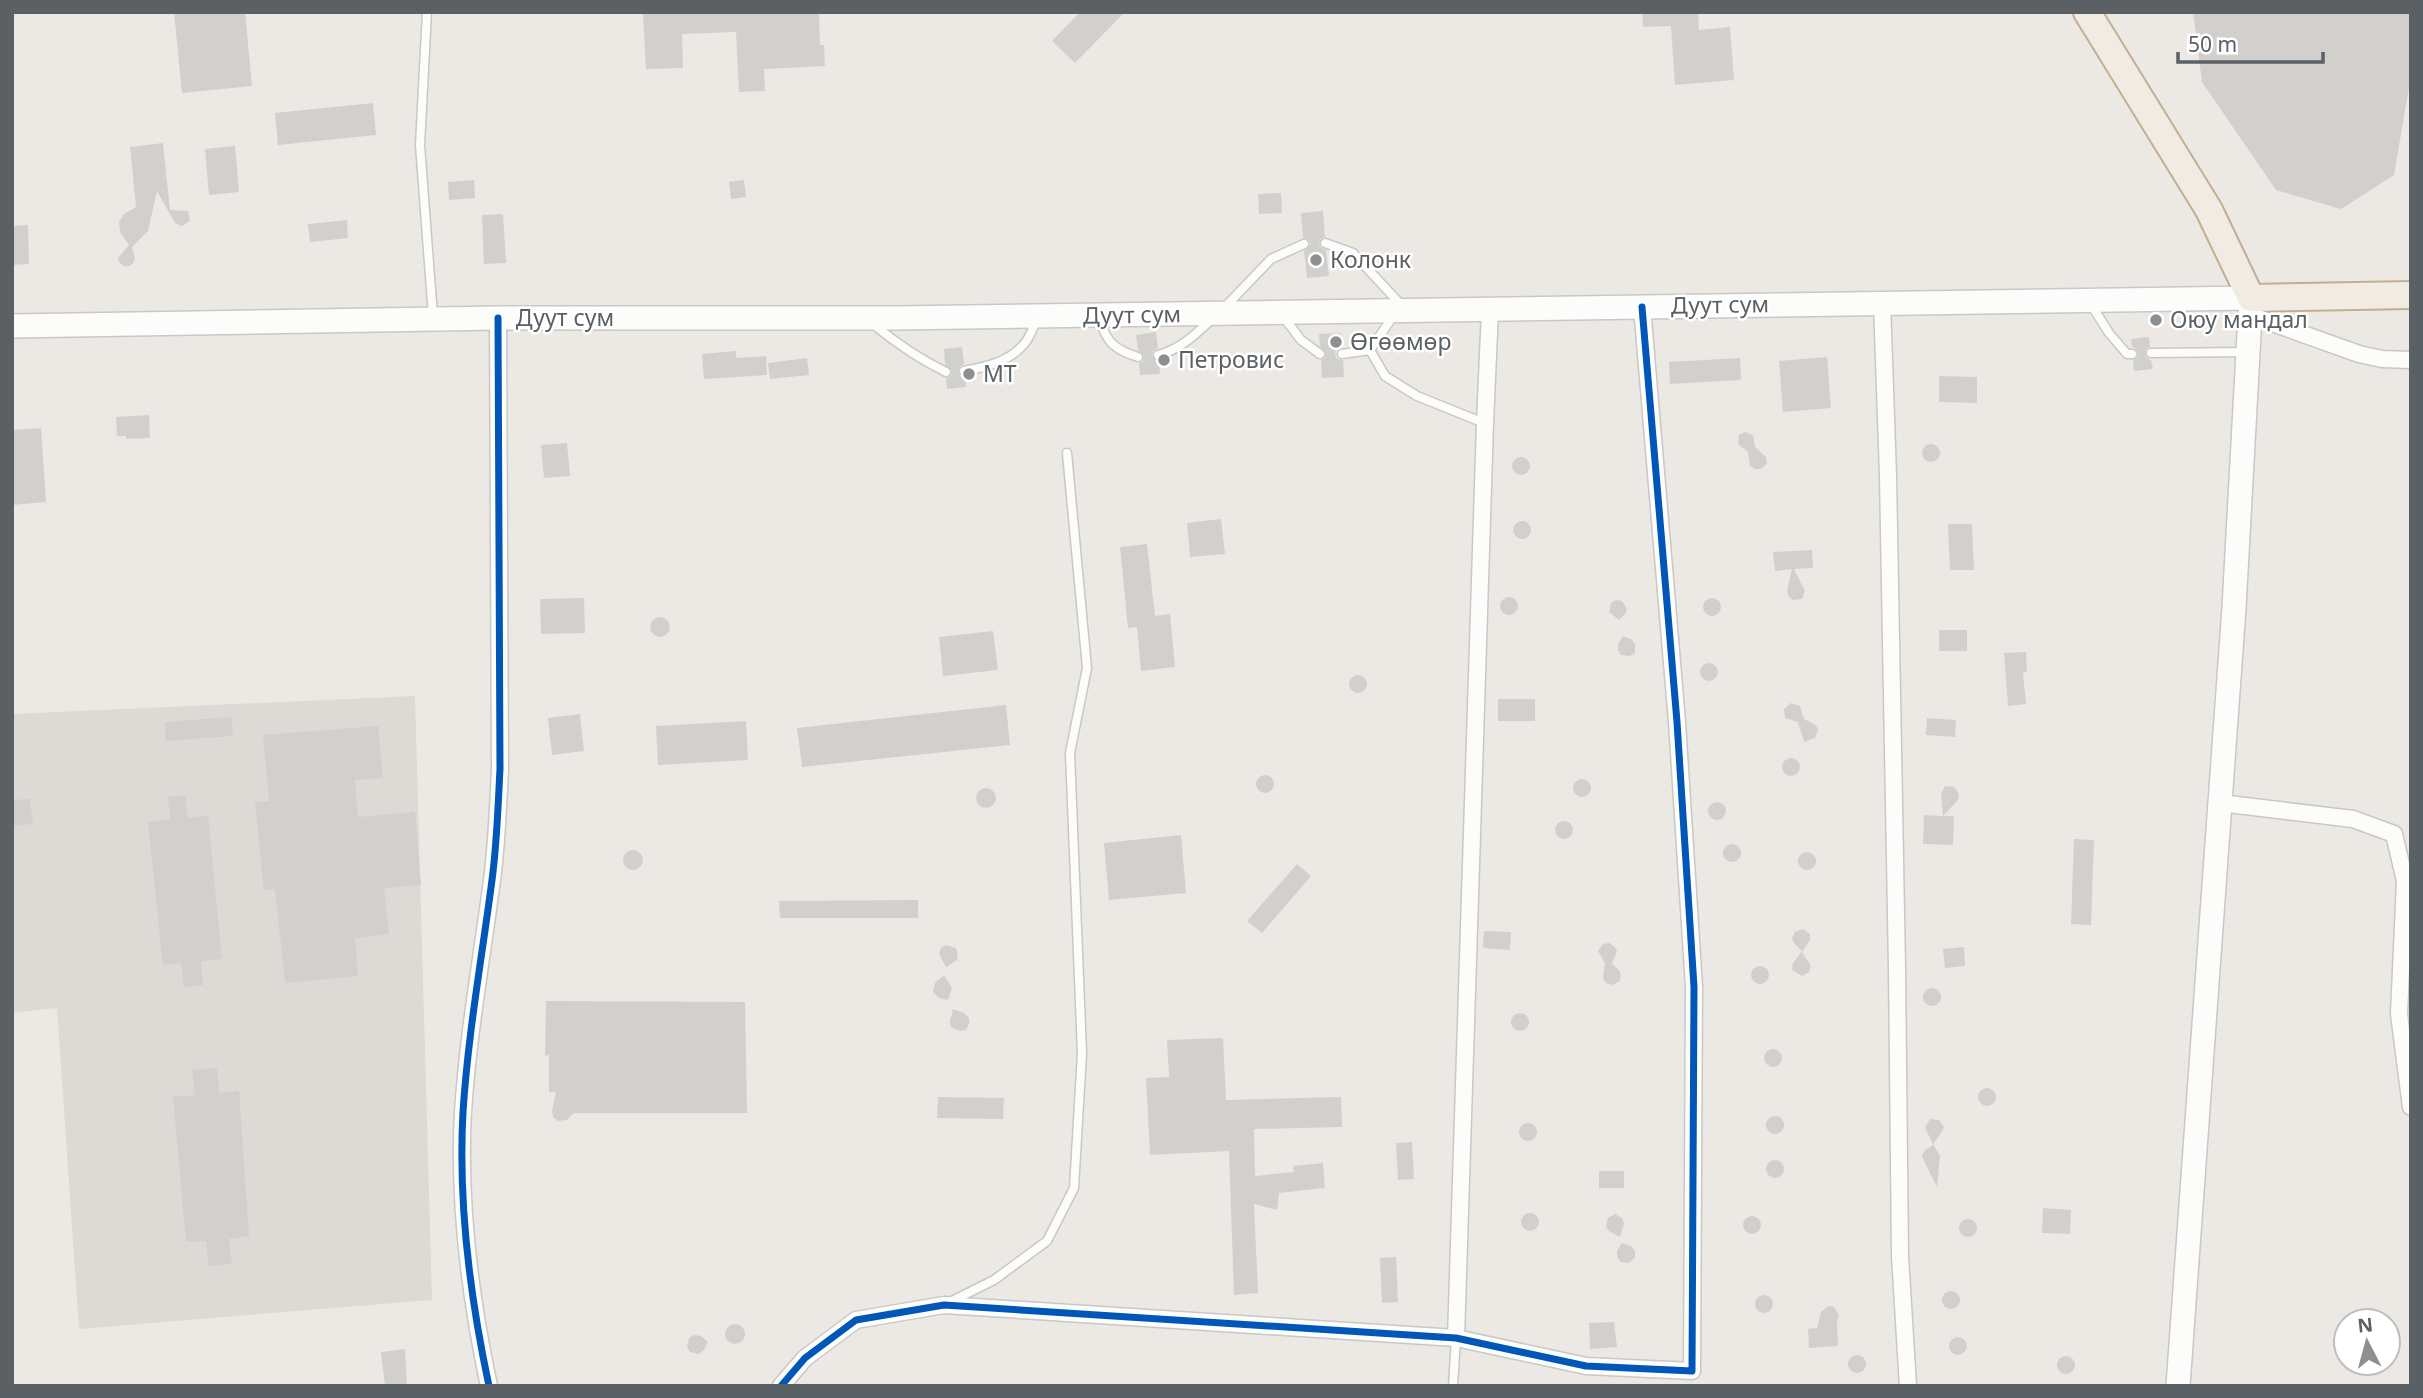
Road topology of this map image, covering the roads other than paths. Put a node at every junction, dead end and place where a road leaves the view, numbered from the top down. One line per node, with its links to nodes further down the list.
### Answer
1 (427, 12): 18 (lane)
2 (2087, 12): 8 (highway)
3 (1325, 243): 11 (lane)
4 (1304, 244): 13 (lane)
5 (2411, 295): 8 (highway)
6 (2088, 300): 7 (main road, Дуут сум); 8 (main road, Дуут сум); 25 (lane)
7 (1882, 302): 9 (main road, Дуут сум); 41 (street)
8 (2251, 306): 21 (main road); 28 (street)
9 (1642, 307): 10 (main road, Дуут сум); 37 (street)
10 (1490, 310): 11 (main road, Дуут сум); 31 (street)
11 (1402, 311): 12 (main road, Дуут сум); 20 (lane)
12 (1280, 313): 13 (main road, Дуут сум); 23 (lane)
13 (1218, 314): 15 (main road, Дуут сум); 26 (lane)
14 (1038, 316): 15 (main road, Дуут сум); 17 (main road, Дуут сум); 29 (lane)
15 (1098, 316): 27 (lane)
16 (498, 318): 17 (main road, Дуут сум); 18 (main road, Дуут сум); 38 (street)
17 (867, 318): 30 (lane)
18 (434, 319): 19 (main road, Дуут сум)
19 (12, 326)
20 (1370, 350): 24 (lane); 31 (lane)
21 (2249, 352): 22 (lane); 33 (main road)
22 (2151, 353)
23 (1320, 354)
24 (1342, 354)
25 (2132, 354)
26 (1158, 355)
27 (1139, 357)
28 (2411, 359)
29 (964, 370)
30 (946, 372)
31 (1485, 424): 36 (street)
32 (1067, 453): 35 (lane)
33 (2220, 803): 34 (street); 42 (main road)
34 (2411, 1107)
35 (944, 1305): 36 (street); 39 (street)
36 (1456, 1338): 37 (street); 40 (lane)
37 (1693, 1378)
38 (489, 1386)
39 (781, 1386)
40 (1453, 1386)
41 (1908, 1386)
42 (2178, 1386)

